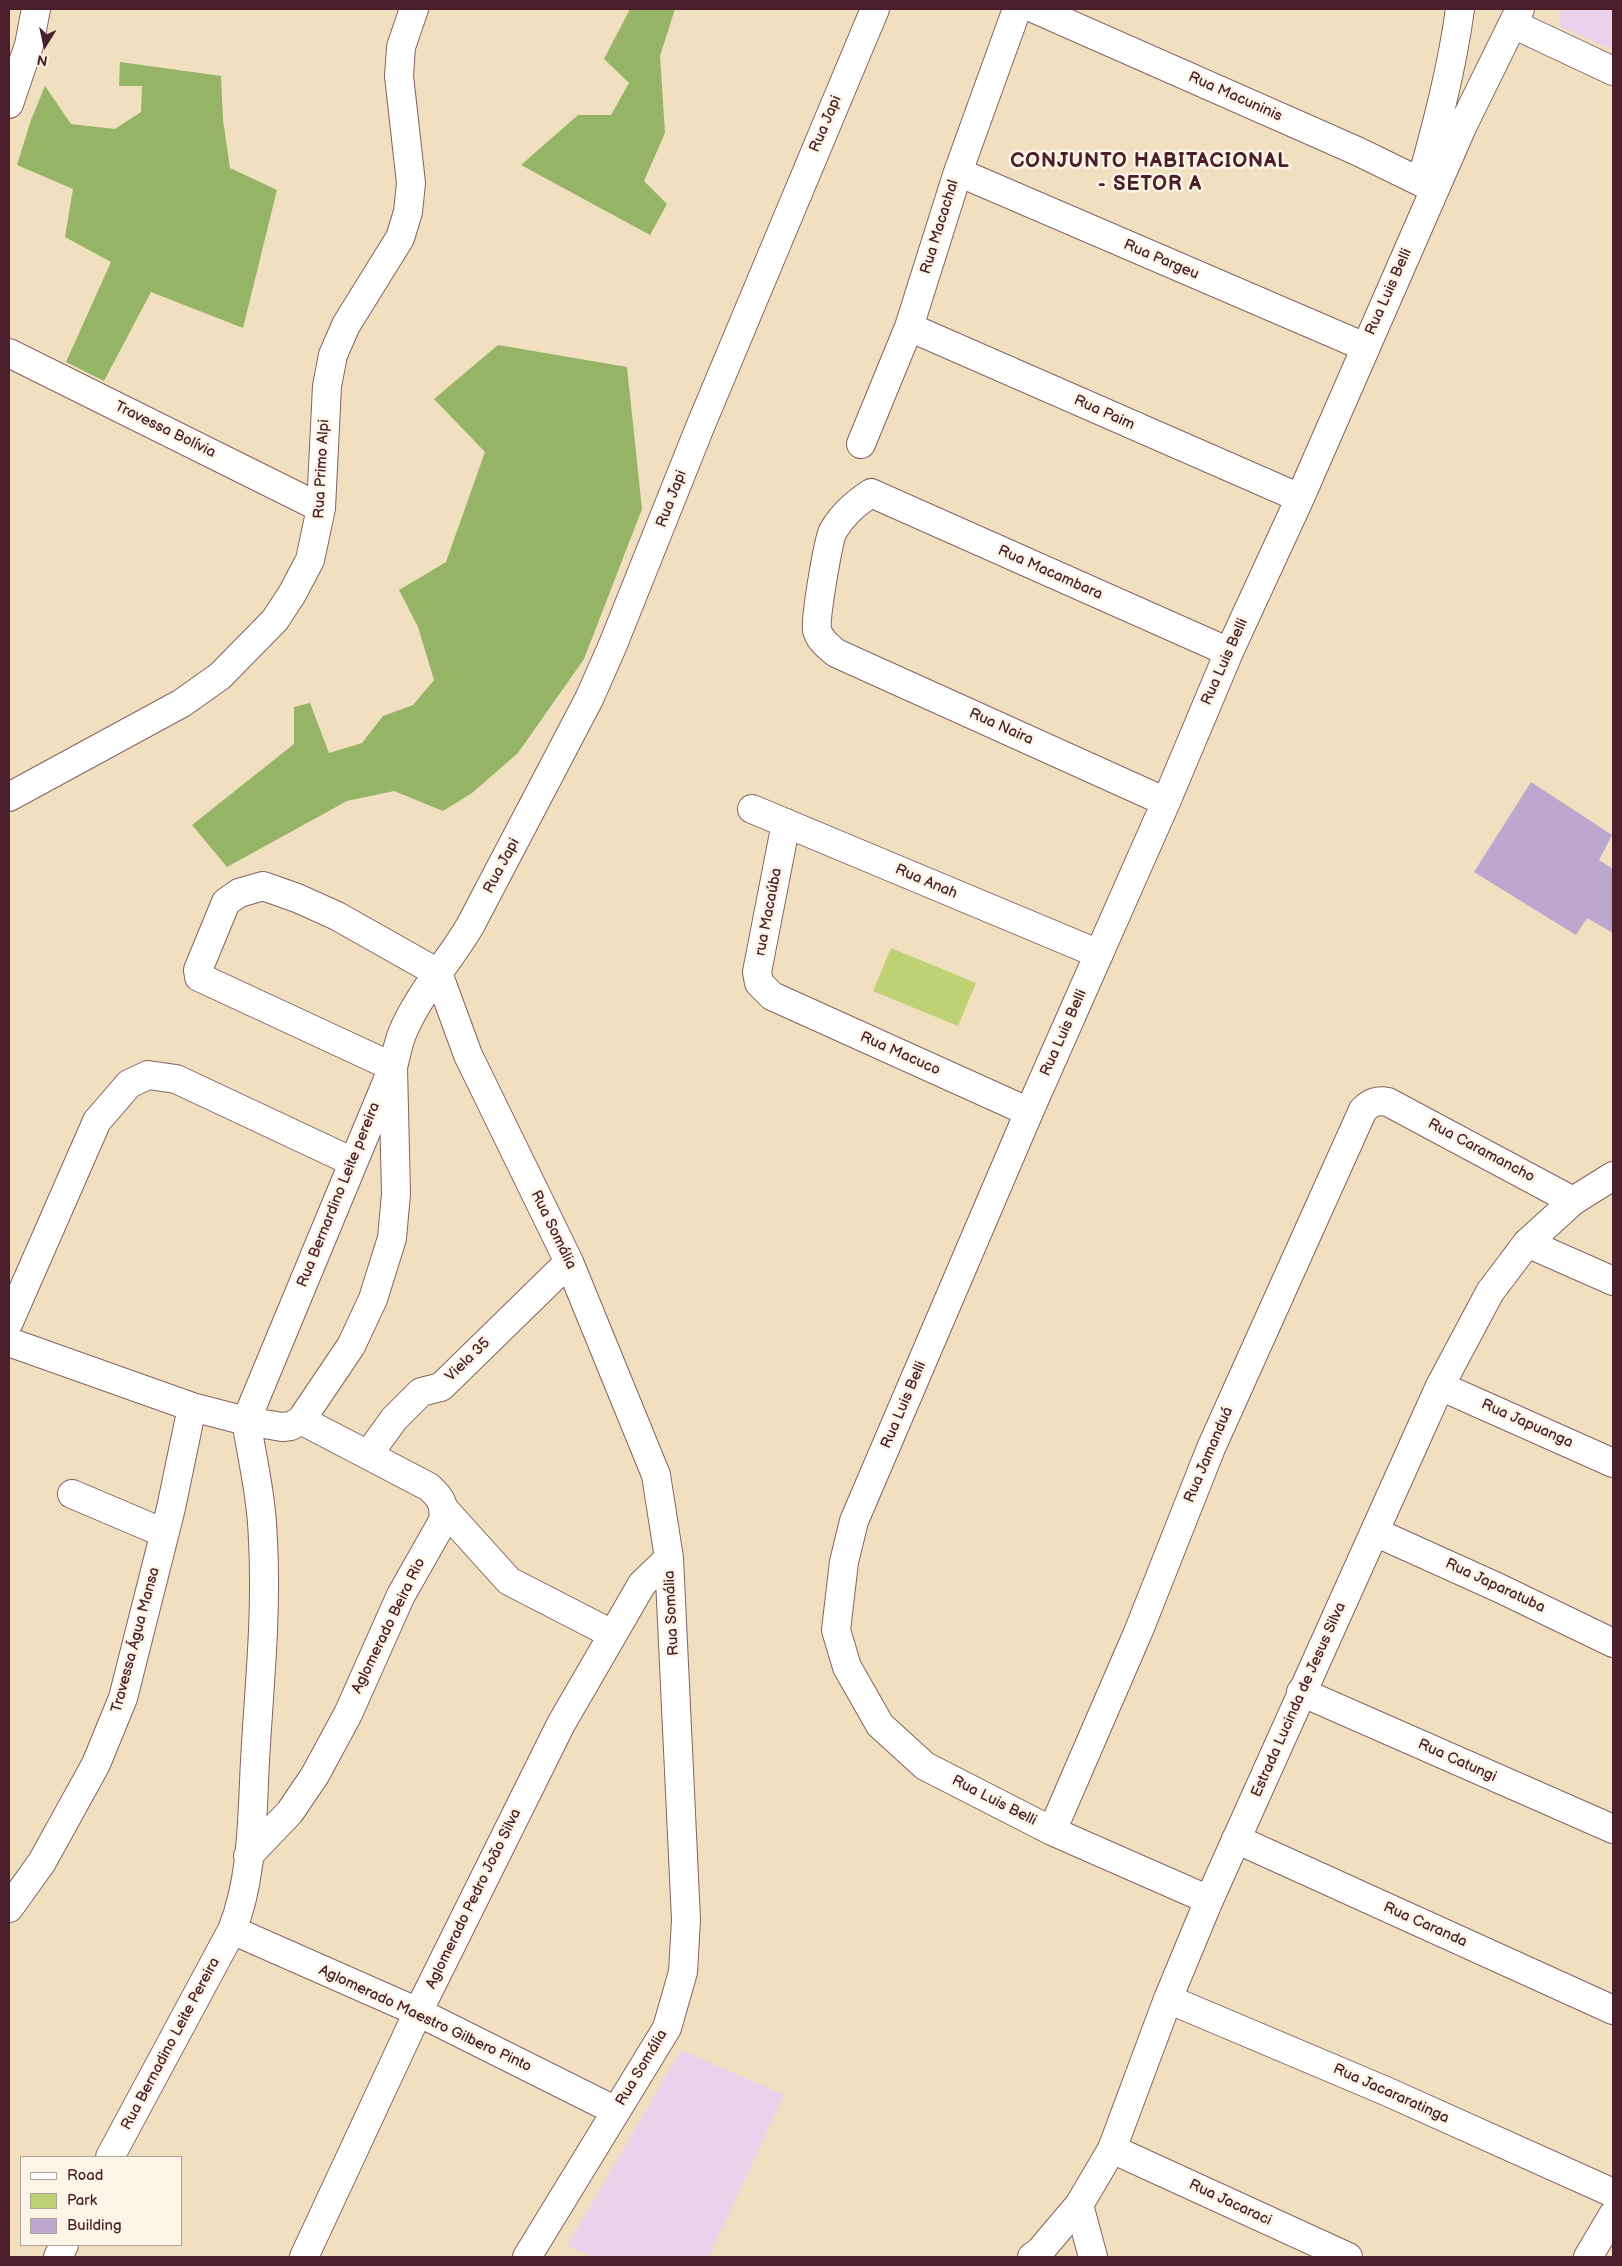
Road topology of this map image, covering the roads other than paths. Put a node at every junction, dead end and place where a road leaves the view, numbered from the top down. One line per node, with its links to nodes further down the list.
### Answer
1 (36, 9): 9 (street)
2 (414, 9): 17 (street, Rua Primo Alpi)
3 (875, 9): 25 (street, Rua Japi)
4 (1017, 9): 10 (street, Rua Macachal)
5 (1035, 9): 11 (street, Rua Macuninis)
6 (1460, 9): 11 (street)
7 (1517, 16): 8 (street); 11 (street, Rua Luis Belli)
8 (1613, 71)
9 (9, 104)
10 (958, 172): 12 (street, Rua Macachal); 13 (street, Rua Pargeu)
11 (1428, 185): 13 (street, Rua Luis Belli)
12 (909, 328): 15 (street, Rua Macachal); 16 (street, Rua Paim)
13 (1365, 347): 16 (street, Rua Luis Belli)
14 (9, 353): 17 (street, Travessa Bolívia)
15 (861, 444)
16 (1300, 498): 18 (street, Rua Luis Belli)
17 (321, 508): 20 (street, Rua Primo Alpi)
18 (1229, 652): 19 (street, Rua Macambara); 21 (street, Rua Luis Belli)
19 (836, 653): 21 (street, Rua Naira)
20 (9, 797)
21 (1166, 802): 24 (street, Rua Luis Belli)
22 (752, 809): 23 (street, Rua Anah)
23 (786, 823): 24 (street, Rua Anah); 26 (street, rua Macaúba)
24 (1099, 954): 29 (street, Rua Luis Belli)
25 (438, 973): 27 (street, Rua Bernardino Leite pereira); 27 (street); 34 (street, Rua Somália)
26 (772, 996): 29 (street, Rua Macuco)
27 (392, 1067): 30 (street, Rua Bernardino Leite pereira); 40 (street)
28 (1388, 1102): 32 (street, Rua Caramancho); 53 (street, Rua Jamanduá)
29 (1029, 1112): 53 (street, Rua Luis Belli)
30 (353, 1162): 36 (street); 41 (street, Rua Bernardino Leite pereira)
31 (1613, 1176): 32 (street, Estrada Lucinda de Jesus Silva)
32 (1573, 1201): 33 (street, Estrada Lucinda de Jesus Silva)
33 (1527, 1243): 35 (street); 38 (street, Estrada Lucinda de Jesus Silva)
34 (569, 1262): 42 (street, Viela 35); 48 (street, Rua Somália)
35 (1613, 1281)
36 (9, 1322)
37 (9, 1342): 39 (street)
38 (1440, 1386): 43 (street, Rua Japuanga); 46 (street, Estrada Lucinda de Jesus Silva)
39 (192, 1407): 41 (street); 47 (street, Travessa Água Mansa)
40 (301, 1420): 41 (street); 42 (street)
41 (246, 1421): 55 (street)
42 (368, 1455): 45 (street)
43 (1613, 1463)
44 (72, 1494): 47 (street)
45 (444, 1508): 49 (street); 55 (street, Aglomerado Beira Rio)
46 (1376, 1532): 50 (street, Rua Japaratuba); 51 (street, Estrada Lucinda de Jesus Silva)
47 (164, 1533): 57 (street, Travessa Água Mansa)
48 (669, 1558): 49 (street, Aglomerado Pedro João Silva); 62 (street, Rua Somália)
49 (612, 1634): 61 (street, Aglomerado Pedro João Silva)
50 (1613, 1643)
51 (1301, 1692): 52 (street, Rua Catungi); 54 (street, Estrada Lucinda de Jesus Silva)
52 (1613, 1829)
53 (1052, 1830): 56 (street, Rua Luis Belli)
54 (1236, 1839): 56 (street, Estrada Lucinda de Jesus Silva); 60 (street, Rua Caranda)
55 (248, 1856): 58 (street)
56 (1209, 1900): 59 (street, Estrada Lucinda de Jesus Silva)
57 (9, 1908)
58 (232, 1930): 61 (street, Aglomerado Maestro Gilbero Pinto); 64 (street, Rua Bernadino Leite Pereira)
59 (1168, 1999): 63 (street, Estrada Lucinda de Jesus Silva); 65 (street, Rua Jacararatinga)
60 (1613, 2010)
61 (418, 2012): 62 (street, Aglomerado Maestro Gilbero Pinto); 68 (street, Aglomerado Pedro João Silva)
62 (616, 2111): 69 (street, Rua Somália)
63 (1112, 2149): 66 (street, Estrada Lucinda de Jesus Silva); 72 (street, Rua Jacaraci)
64 (111, 2156)
65 (1613, 2193)
66 (1079, 2205): 70 (street, Estrada Lucinda de Jesus Silva); 71 (street)
67 (1613, 2215): 73 (street)
68 (304, 2257)
69 (527, 2257)
70 (1032, 2257)
71 (1094, 2257)
72 (1348, 2257)
73 (1588, 2257)

